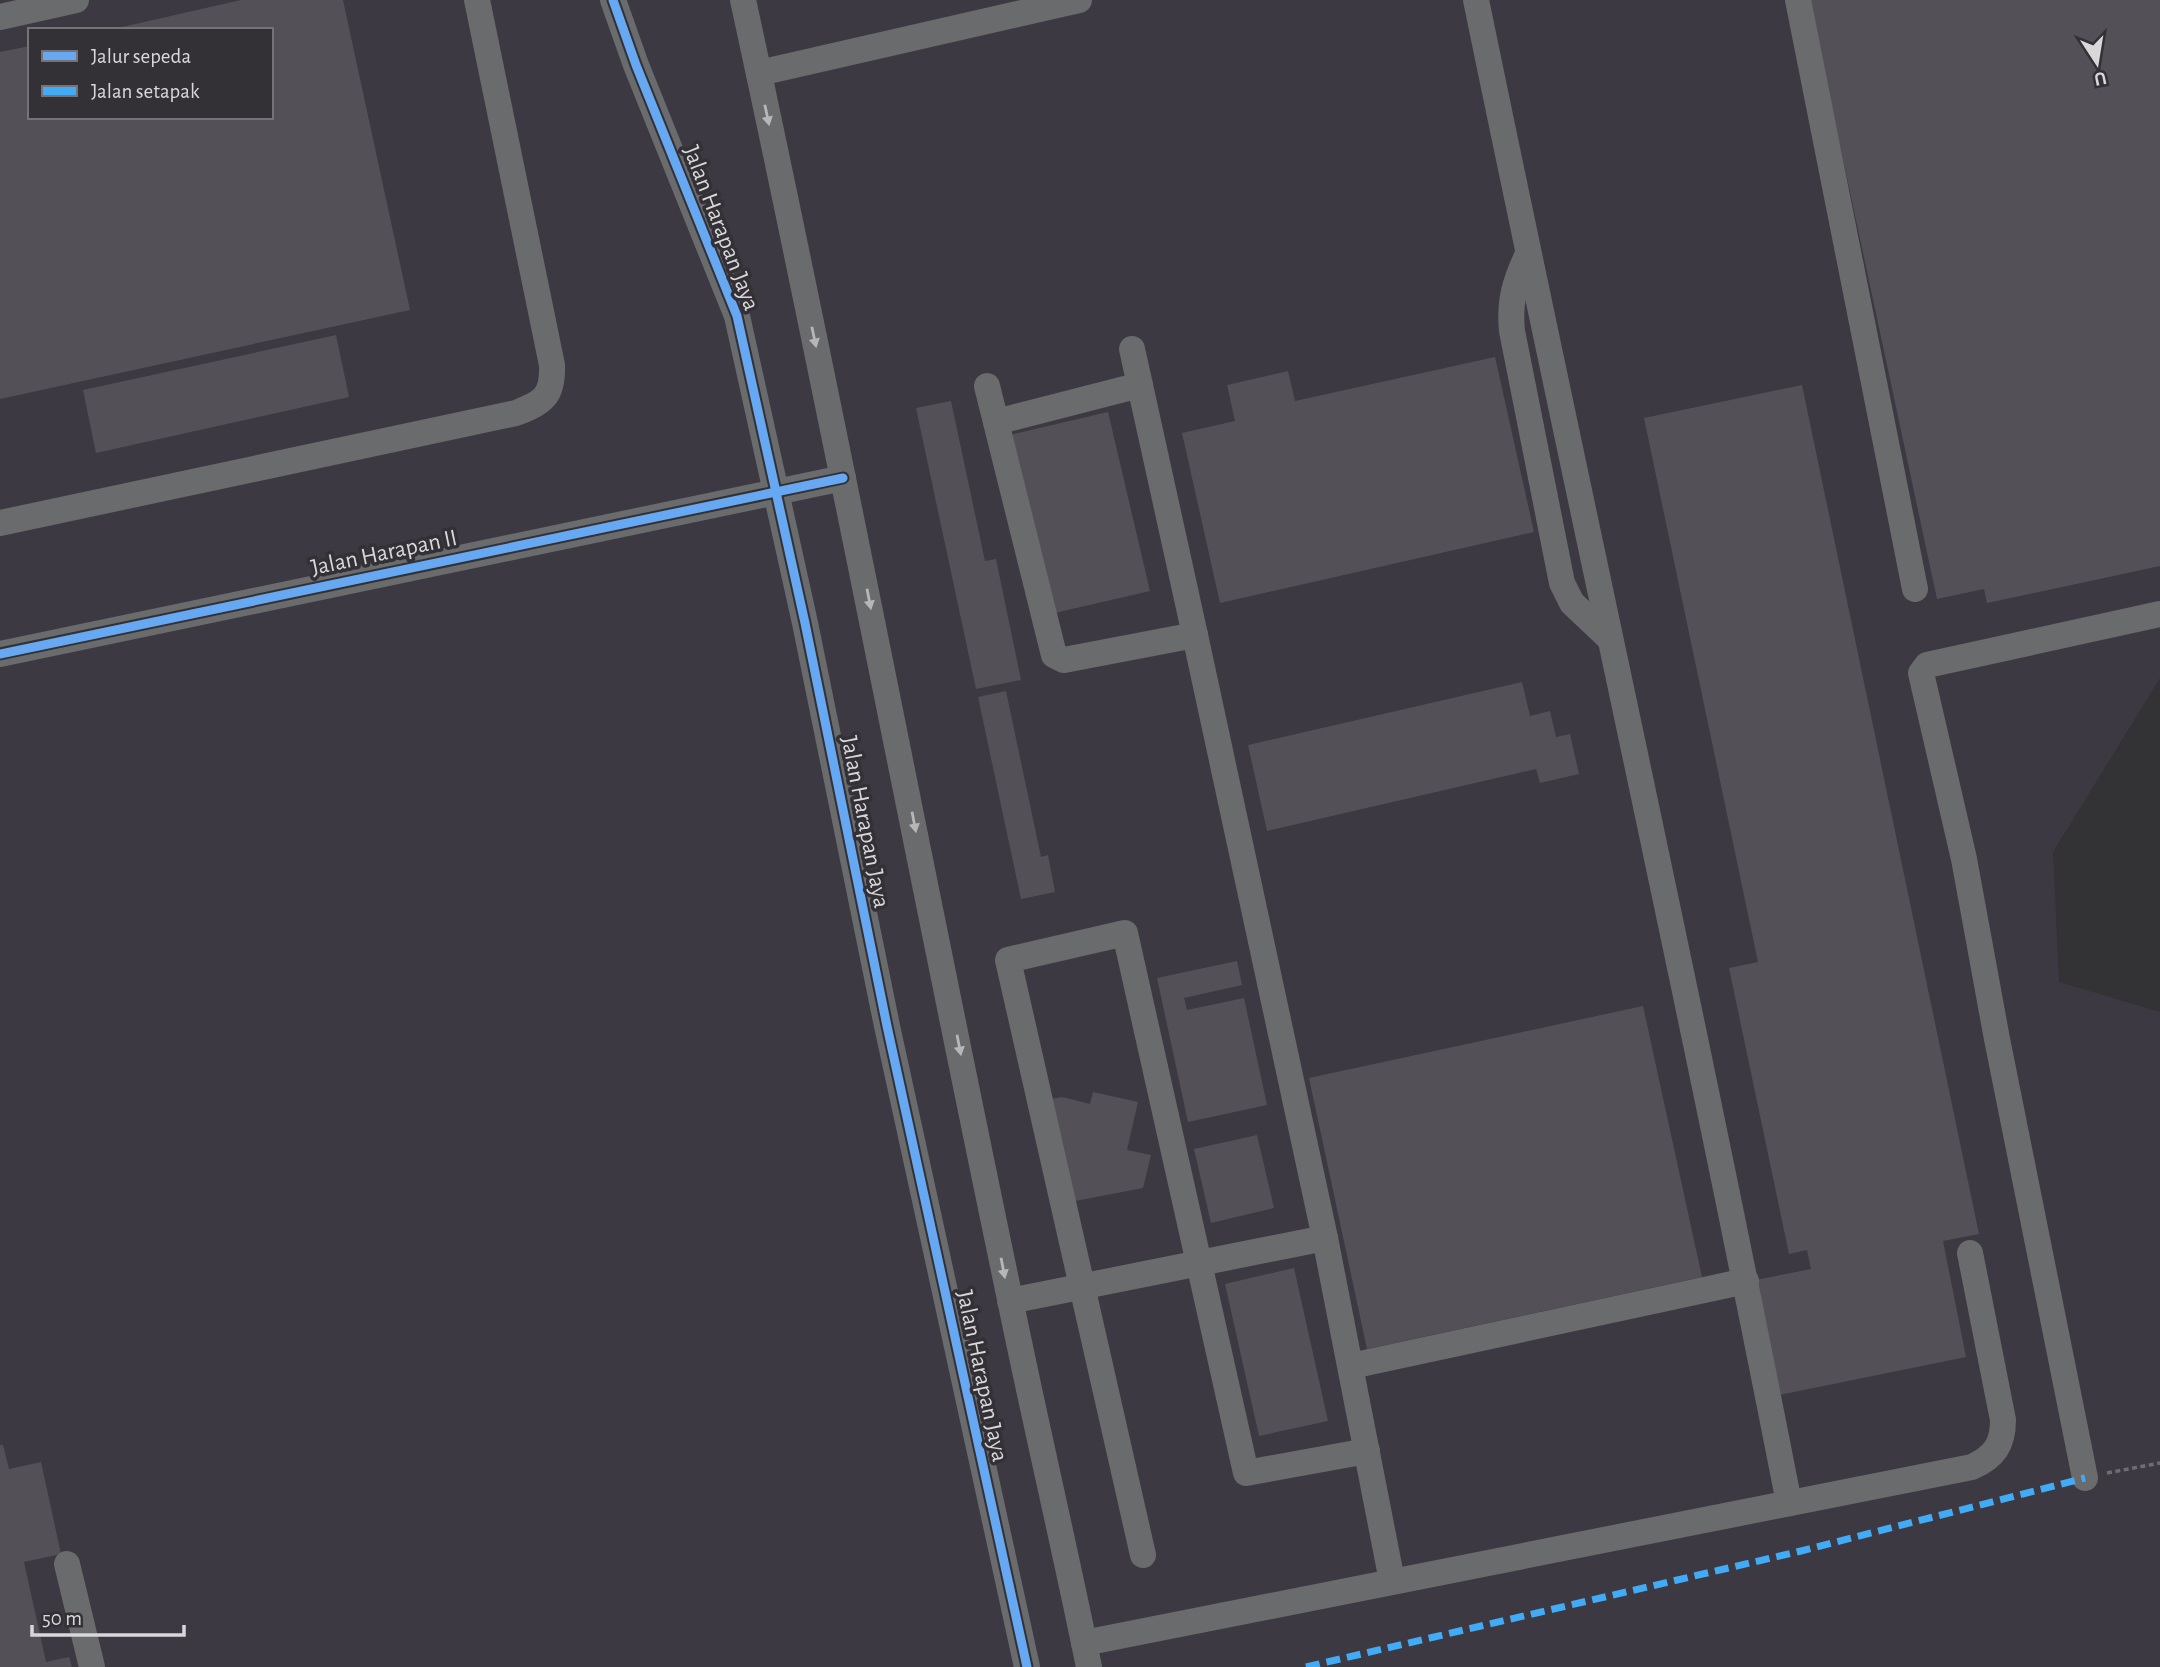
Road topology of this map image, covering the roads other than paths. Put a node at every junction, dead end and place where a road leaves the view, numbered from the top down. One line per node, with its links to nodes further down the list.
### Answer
1 (76, 0): 8 (street)
2 (477, 0): 16 (street)
3 (613, 0): 15 (street, Jalan Harapan Jaya)
4 (743, 0): 9 (street, Jalan Harapan Jaya)
5 (1079, 0): 9 (street)
6 (1476, 0): 24 (street)
7 (1798, 0): 17 (street)
8 (0, 17)
9 (759, 73): 14 (street, Jalan Harapan Jaya, one-way to 14)
10 (1132, 349): 11 (street)
11 (1140, 385): 13 (street); 19 (street)
12 (987, 386): 13 (street)
13 (996, 422): 19 (street)
14 (844, 478): 15 (street, Jalan Harapan II); 26 (street, Jalan Harapan Jaya, one-way to 26)
15 (777, 491): 20 (street, Jalan Harapan II); 36 (street, Jalan Harapan Jaya)
16 (0, 523)
17 (1915, 589)
18 (2160, 614): 29 (street)
19 (1195, 635): 21 (street)
20 (0, 654)
21 (1325, 1238): 23 (street); 27 (street)
22 (1970, 1253): 30 (street)
23 (1199, 1263): 25 (street); 25 (street); 28 (street)
24 (1746, 1281): 27 (street); 30 (street)
25 (1083, 1288): 26 (street); 31 (street)
26 (1010, 1301): 34 (street, Jalan Harapan Jaya)
27 (1351, 1366): 28 (street)
28 (1367, 1451): 33 (street)
29 (2085, 1478)
30 (1789, 1503): 33 (street)
31 (1143, 1555)
32 (67, 1564): 35 (street)
33 (1392, 1581): 34 (street)
34 (1087, 1655)
35 (92, 1667)
36 (1027, 1667)

